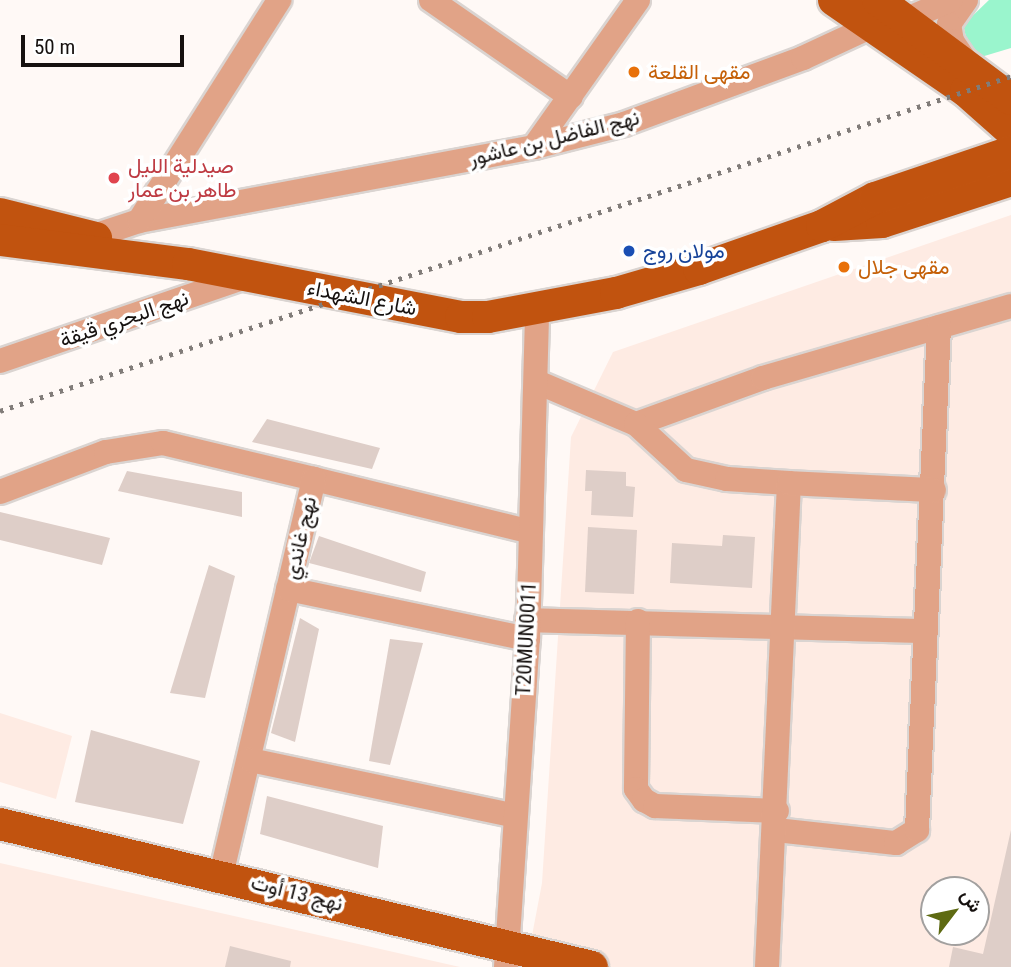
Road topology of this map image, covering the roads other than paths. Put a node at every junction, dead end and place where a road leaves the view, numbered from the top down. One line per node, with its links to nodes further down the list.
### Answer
1 (279, 0): 17 (street)
2 (431, 0): 10 (street)
3 (638, 0): 10 (street)
4 (834, 0): 7 (main road)
5 (951, 0): 8 (street)
6 (966, 0): 9 (street)
7 (875, 13): 8 (main road); 12 (main road); 13 (street, نهج الفاضل بن عاشور)
8 (907, 19): 9 (main road)
9 (978, 75): 11 (main road)
10 (571, 97): 13 (street)
11 (1011, 99)
12 (1011, 131)
13 (534, 147): 17 (street, نهج الفاضل بن عاشور)
14 (1011, 152): 18 (main road)
15 (1011, 180): 18 (main road)
16 (0, 214): 19 (main road, شارع الشهداء)
17 (139, 220): 19 (street, نهج الفاضل بن عاشور)
18 (822, 226): 24 (main road, شارع الشهداء)
19 (91, 237): 21 (main road, شارع الشهداء)
20 (0, 240): 21 (main road, شارع الشهداء)
21 (188, 264): 22 (main road, شارع الشهداء)
22 (248, 276): 24 (main road, شارع الشهداء); 26 (street, نهج البحري قيقة)
23 (1011, 306): 25 (street)
24 (537, 310): 27 (street, T20MUN0011)
25 (939, 327): 28 (street); 31 (street)
26 (0, 361)
27 (537, 382): 28 (street); 33 (street, T20MUN0011)
28 (636, 424): 30 (street)
29 (314, 479): 32 (street, نهج غاندي); 33 (street); 34 (street, نهج غاندي)
30 (789, 483): 31 (street); 36 (street)
31 (934, 490): 38 (street)
32 (0, 492)
33 (531, 532): 37 (street, T20MUN0011)
34 (288, 589): 37 (street); 39 (street, نهج غاندي)
35 (638, 621): 36 (street); 37 (street); 41 (street)
36 (784, 626): 38 (street); 41 (street)
37 (527, 629): 40 (street, T20MUN0011)
38 (926, 631): 41 (street)
39 (250, 760): 40 (street); 43 (street, نهج غاندي)
40 (515, 816): 44 (street, T20MUN0011)
41 (776, 820): 46 (street)
42 (0, 824): 43 (main road, نهج 13 أوت)
43 (221, 875): 44 (main road, نهج 13 أوت)
44 (507, 956): 45 (main road, نهج 13 أوت)
45 (592, 967)
46 (767, 967)

